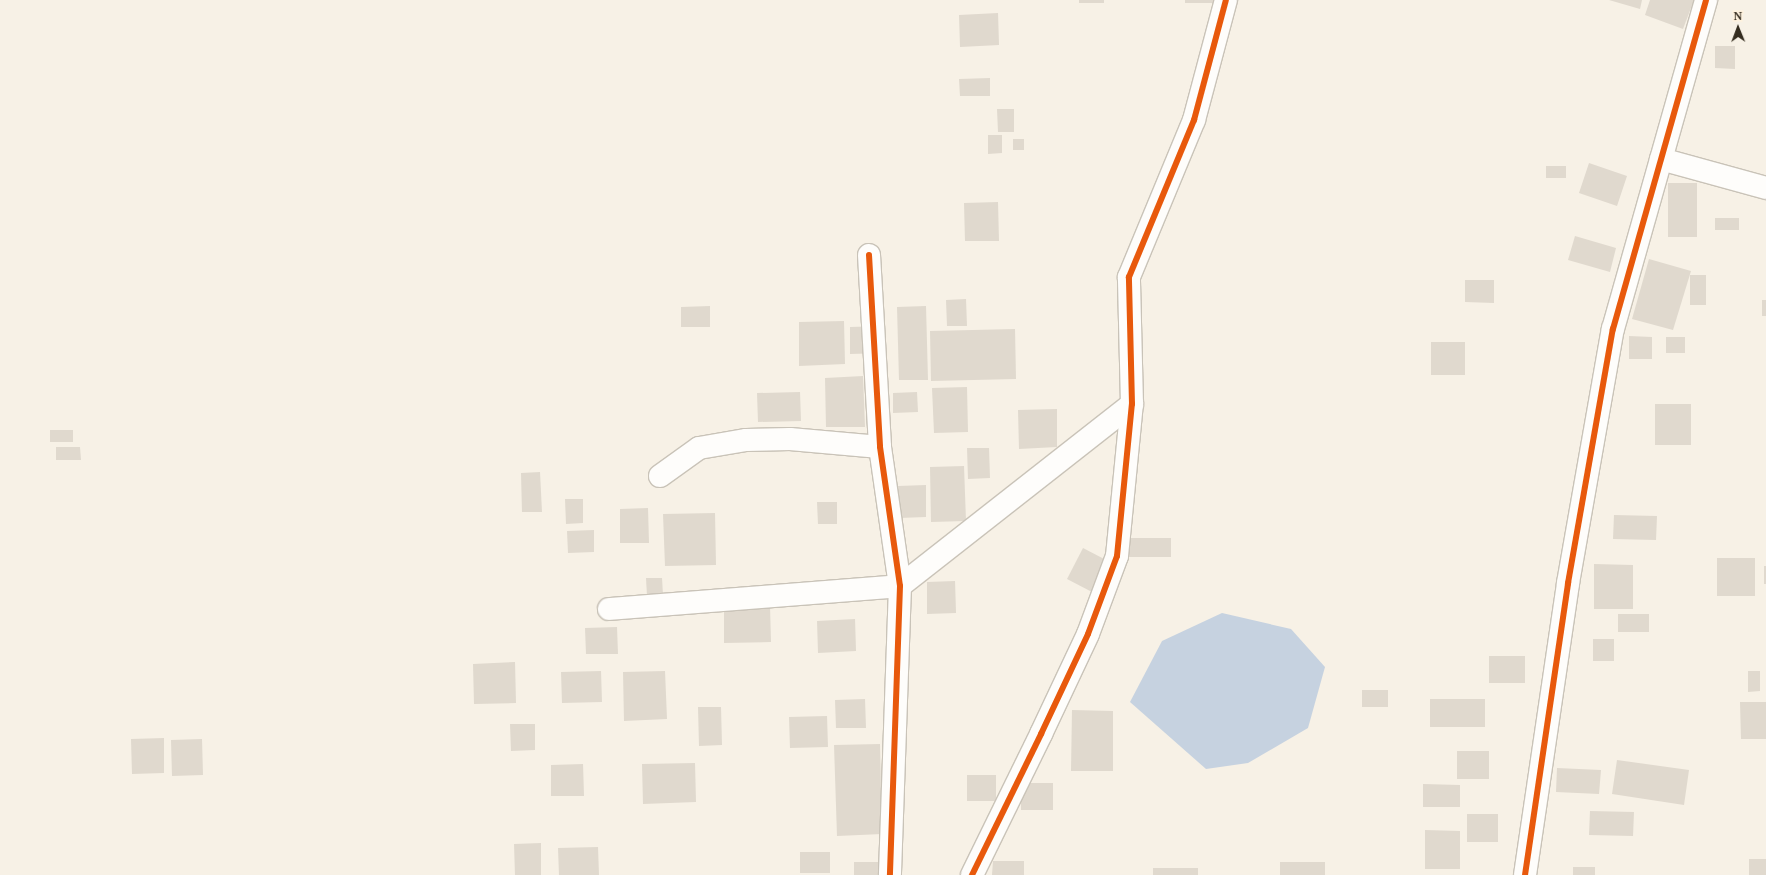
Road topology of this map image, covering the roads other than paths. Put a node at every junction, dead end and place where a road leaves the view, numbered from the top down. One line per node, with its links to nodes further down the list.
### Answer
1 (1226, 0): 6 (street)
2 (1706, 0): 3 (street)
3 (1661, 159): 4 (street); 13 (street)
4 (1766, 188)
5 (869, 255): 7 (street)
6 (1132, 404): 9 (street); 12 (street)
7 (880, 447): 8 (street); 9 (street)
8 (660, 476)
9 (900, 586): 10 (street); 11 (street)
10 (609, 610)
11 (890, 875)
12 (972, 875)
13 (1525, 875)

